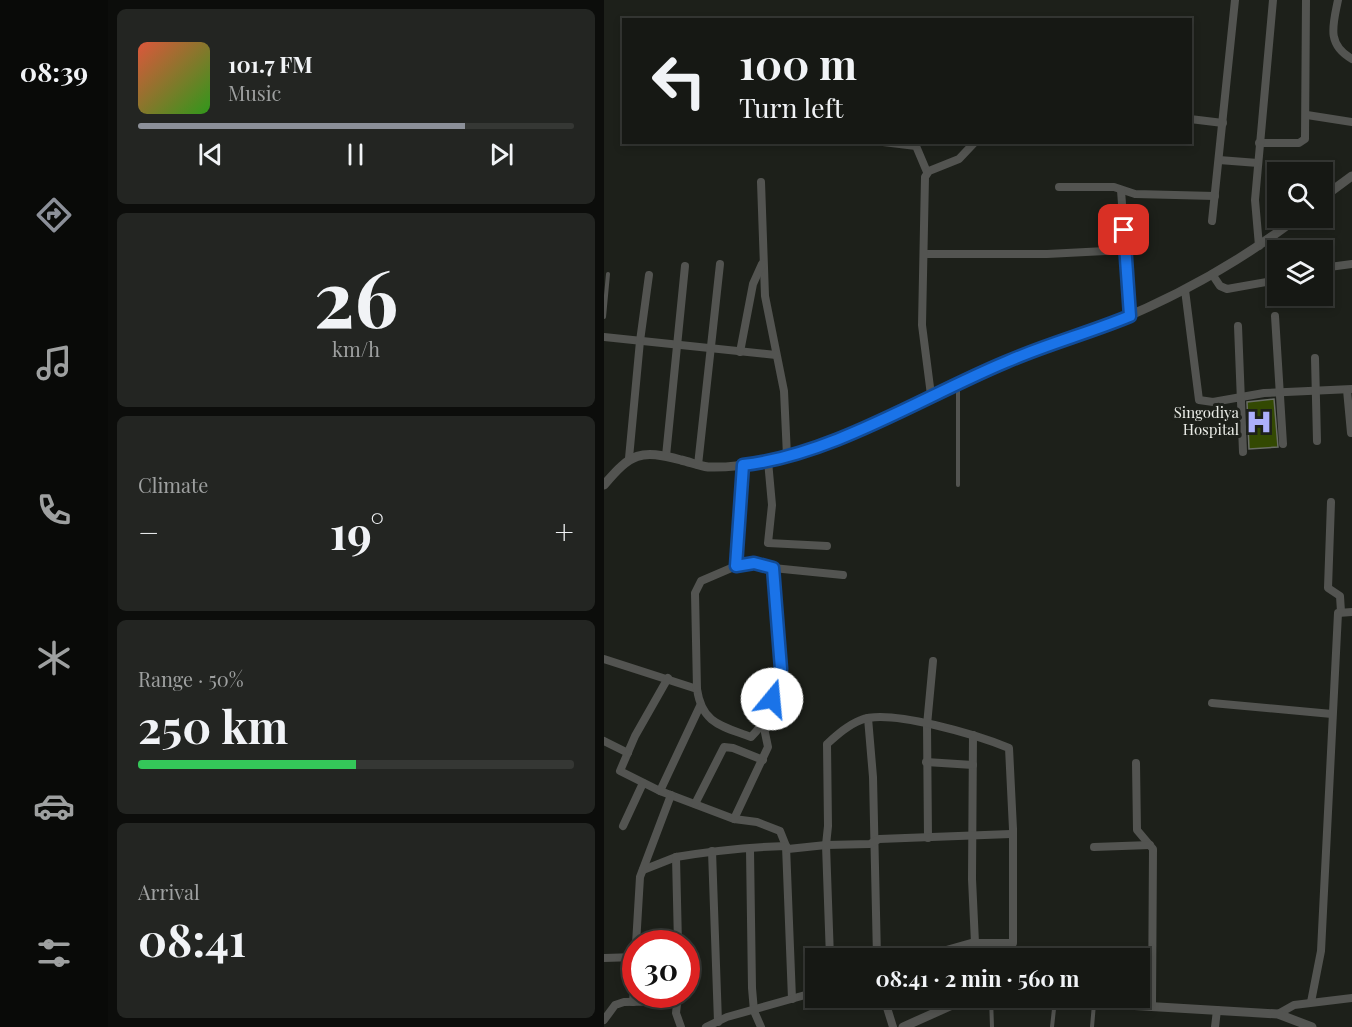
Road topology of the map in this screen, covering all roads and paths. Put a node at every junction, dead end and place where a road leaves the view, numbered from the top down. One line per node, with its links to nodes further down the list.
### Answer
1 (1235, 0): 9 (street)
2 (1273, 0): 10 (street)
3 (1306, 0): 6 (street)
4 (1338, 0): 5 (street)
5 (1351, 59)
6 (1307, 115): 8 (street); 10 (street)
7 (1192, 119): 9 (street)
8 (1351, 122)
9 (1223, 123): 13 (street)
10 (1259, 143): 14 (street)
11 (900, 144): 15 (street)
12 (973, 144): 15 (street)
13 (1219, 160): 14 (street); 21 (street)
14 (1258, 163): 24 (street)
15 (927, 172): 26 (street)
16 (1351, 176): 20 (street)
17 (761, 182): 27 (street)
18 (1059, 187): 19 (street)
19 (1121, 190): 21 (street); 25 (street)
20 (1333, 190)
21 (1215, 195): 22 (street)
22 (1212, 221)
23 (1283, 228): 24 (street)
24 (1259, 246): 33 (street)
25 (1125, 250): 26 (street); 38 (street)
26 (925, 254): 52 (street)
27 (762, 263): 45 (street); 46 (street)
28 (720, 264): 44 (street)
29 (1351, 264): 31 (street)
30 (685, 266): 43 (street)
31 (1333, 266)
32 (608, 274): 37 (lane)
33 (1212, 274): 35 (street); 36 (street)
34 (649, 275): 42 (street)
35 (1267, 282)
36 (1185, 290): 38 (street); 53 (street)
37 (604, 316)
38 (1130, 316): 48 (street)
39 (1275, 316): 51 (street)
40 (1238, 326): 53 (street)
41 (604, 338): 42 (street)
42 (640, 341): 43 (street); 60 (street)
43 (679, 345): 44 (street); 58 (street)
44 (710, 348): 45 (street); 62 (street)
45 (740, 352): 46 (street)
46 (776, 355): 59 (street)
47 (1315, 358): 50 (street)
48 (958, 383): 52 (street); 65 (lane)
49 (1349, 390): 50 (street); 54 (street)
50 (1315, 391): 51 (street); 55 (street)
51 (1282, 393): 53 (street); 56 (street)
52 (931, 395): 59 (street)
53 (1242, 397): 57 (street)
54 (1351, 433)
55 (1317, 441)
56 (1284, 444)
57 (1243, 452)
58 (666, 456): 60 (street); 62 (street)
59 (787, 456): 61 (street)
60 (629, 458): 64 (street)
61 (768, 461): 63 (street); 67 (street)
62 (698, 465): 63 (street)
63 (743, 465): 68 (street)
64 (604, 485)
65 (958, 485)
66 (1331, 502): 71 (street)
67 (827, 546)
68 (736, 566): 69 (street); 76 (street)
69 (773, 568): 70 (street); 81 (street)
70 (843, 575)
71 (1342, 612): 72 (street); 79 (street)
72 (1351, 612)
73 (604, 659): 75 (street)
74 (933, 661): 82 (street)
75 (667, 678): 76 (street); 85 (street)
76 (697, 689): 78 (street)
77 (1212, 703): 79 (street)
78 (700, 706): 81 (street); 91 (street)
79 (1332, 714): 119 (street)
80 (868, 718): 82 (street); 99 (street); 100 (street)
81 (763, 723): 86 (street)
82 (927, 724): 83 (street); 87 (street)
83 (973, 735): 89 (street); 96 (street)
84 (604, 741): 85 (street)
85 (628, 753): 90 (street)
86 (763, 760): 93 (street); 94 (street)
87 (926, 762): 89 (street); 98 (street)
88 (1136, 763): 101 (street)
89 (973, 765): 97 (street)
90 (643, 783): 91 (street); 95 (street)
91 (660, 791): 92 (street)
92 (671, 795): 93 (street); 107 (street)
93 (695, 804): 94 (street)
94 (734, 819): 102 (street)
95 (623, 826)
96 (1011, 834): 97 (street); 110 (street)
97 (973, 837): 98 (street); 110 (street)
98 (928, 838): 99 (street)
99 (875, 842): 100 (street); 112 (street)
100 (826, 845): 102 (street); 111 (street)
101 (1150, 845): 103 (street); 121 (street)
102 (786, 846): 104 (street); 118 (street)
103 (1094, 846)
104 (750, 850): 105 (street); 129 (street)
105 (712, 851): 106 (street); 132 (street)
106 (676, 857): 107 (street); 109 (street)
107 (643, 870): 108 (street)
108 (636, 930)
109 (678, 930)
110 (975, 943): 113 (street)
111 (830, 948)
112 (876, 948)
113 (956, 948)
114 (622, 957): 115 (street)
115 (604, 958)
116 (805, 996): 118 (street)
117 (1351, 998): 119 (street)
118 (792, 999): 129 (street)
119 (1311, 1002): 130 (street)
120 (622, 1004): 131 (street)
121 (1152, 1005): 128 (street)
122 (676, 1008): 133 (street)
123 (887, 1008): 136 (street)
124 (946, 1008): 137 (street)
125 (991, 1008): 138 (lane)
126 (1054, 1008): 139 (lane)
127 (1093, 1008): 140 (lane)
128 (1217, 1010): 130 (street); 141 (street)
129 (754, 1011): 132 (street); 135 (street)
130 (1278, 1014): 142 (street)
131 (604, 1020)
132 (718, 1022): 134 (street)
133 (681, 1027)
134 (706, 1027)
135 (761, 1027)
136 (893, 1027)
137 (903, 1027)
138 (992, 1027)
139 (1052, 1027)
140 (1092, 1027)
141 (1214, 1027)
142 (1312, 1027)

